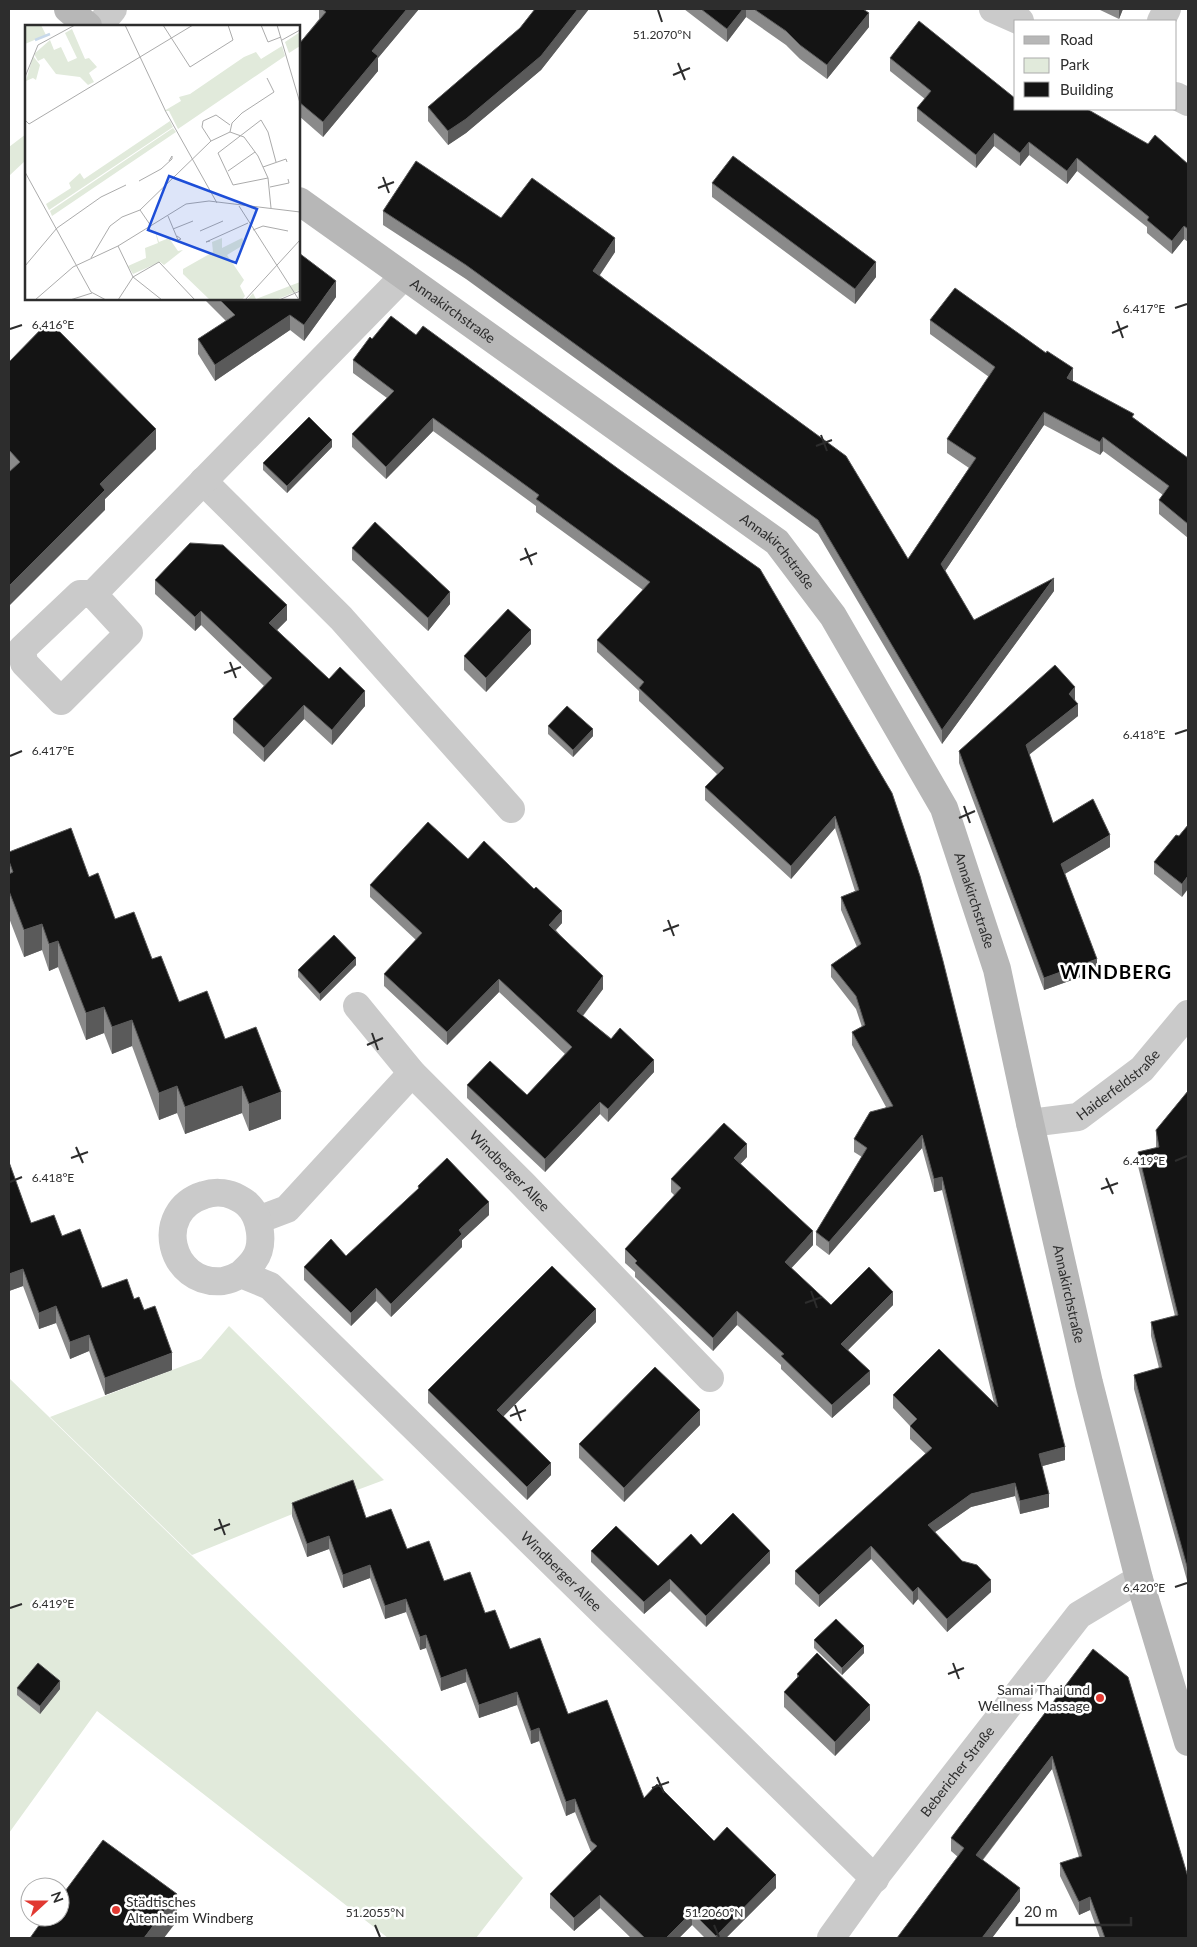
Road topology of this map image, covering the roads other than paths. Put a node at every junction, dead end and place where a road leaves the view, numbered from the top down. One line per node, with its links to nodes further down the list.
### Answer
1 (68, 9): 5 (street)
2 (113, 9): 6 (street)
3 (993, 9): 4 (street)
4 (1018, 20)
5 (87, 25)
6 (100, 25)
7 (300, 202): 8 (street, Annakirchstraße)
8 (404, 276): 9 (street, Annakirchstraße); 15 (street, Annakirchstraße)
9 (203, 481): 10 (street, Annakirchstraße); 11 (street)
10 (93, 594)
11 (511, 809)
12 (357, 1006): 14 (street, Windberger Allee)
13 (1188, 1014): 15 (street, Haiderfeldstraße)
14 (412, 1073): 16 (street); 18 (street, Windberger Allee)
15 (1030, 1123): 19 (street, Annakirchstraße)
16 (258, 1220): 17 (street); 17 (street)
17 (241, 1274): 21 (street, Windberger Allee)
18 (710, 1378)
19 (1139, 1579): 20 (street, Annakirchstraße); 21 (street, Bebericher Straße)
20 (1188, 1742)
21 (875, 1878): 22 (street, Bebericher Straße)
22 (831, 1938)

